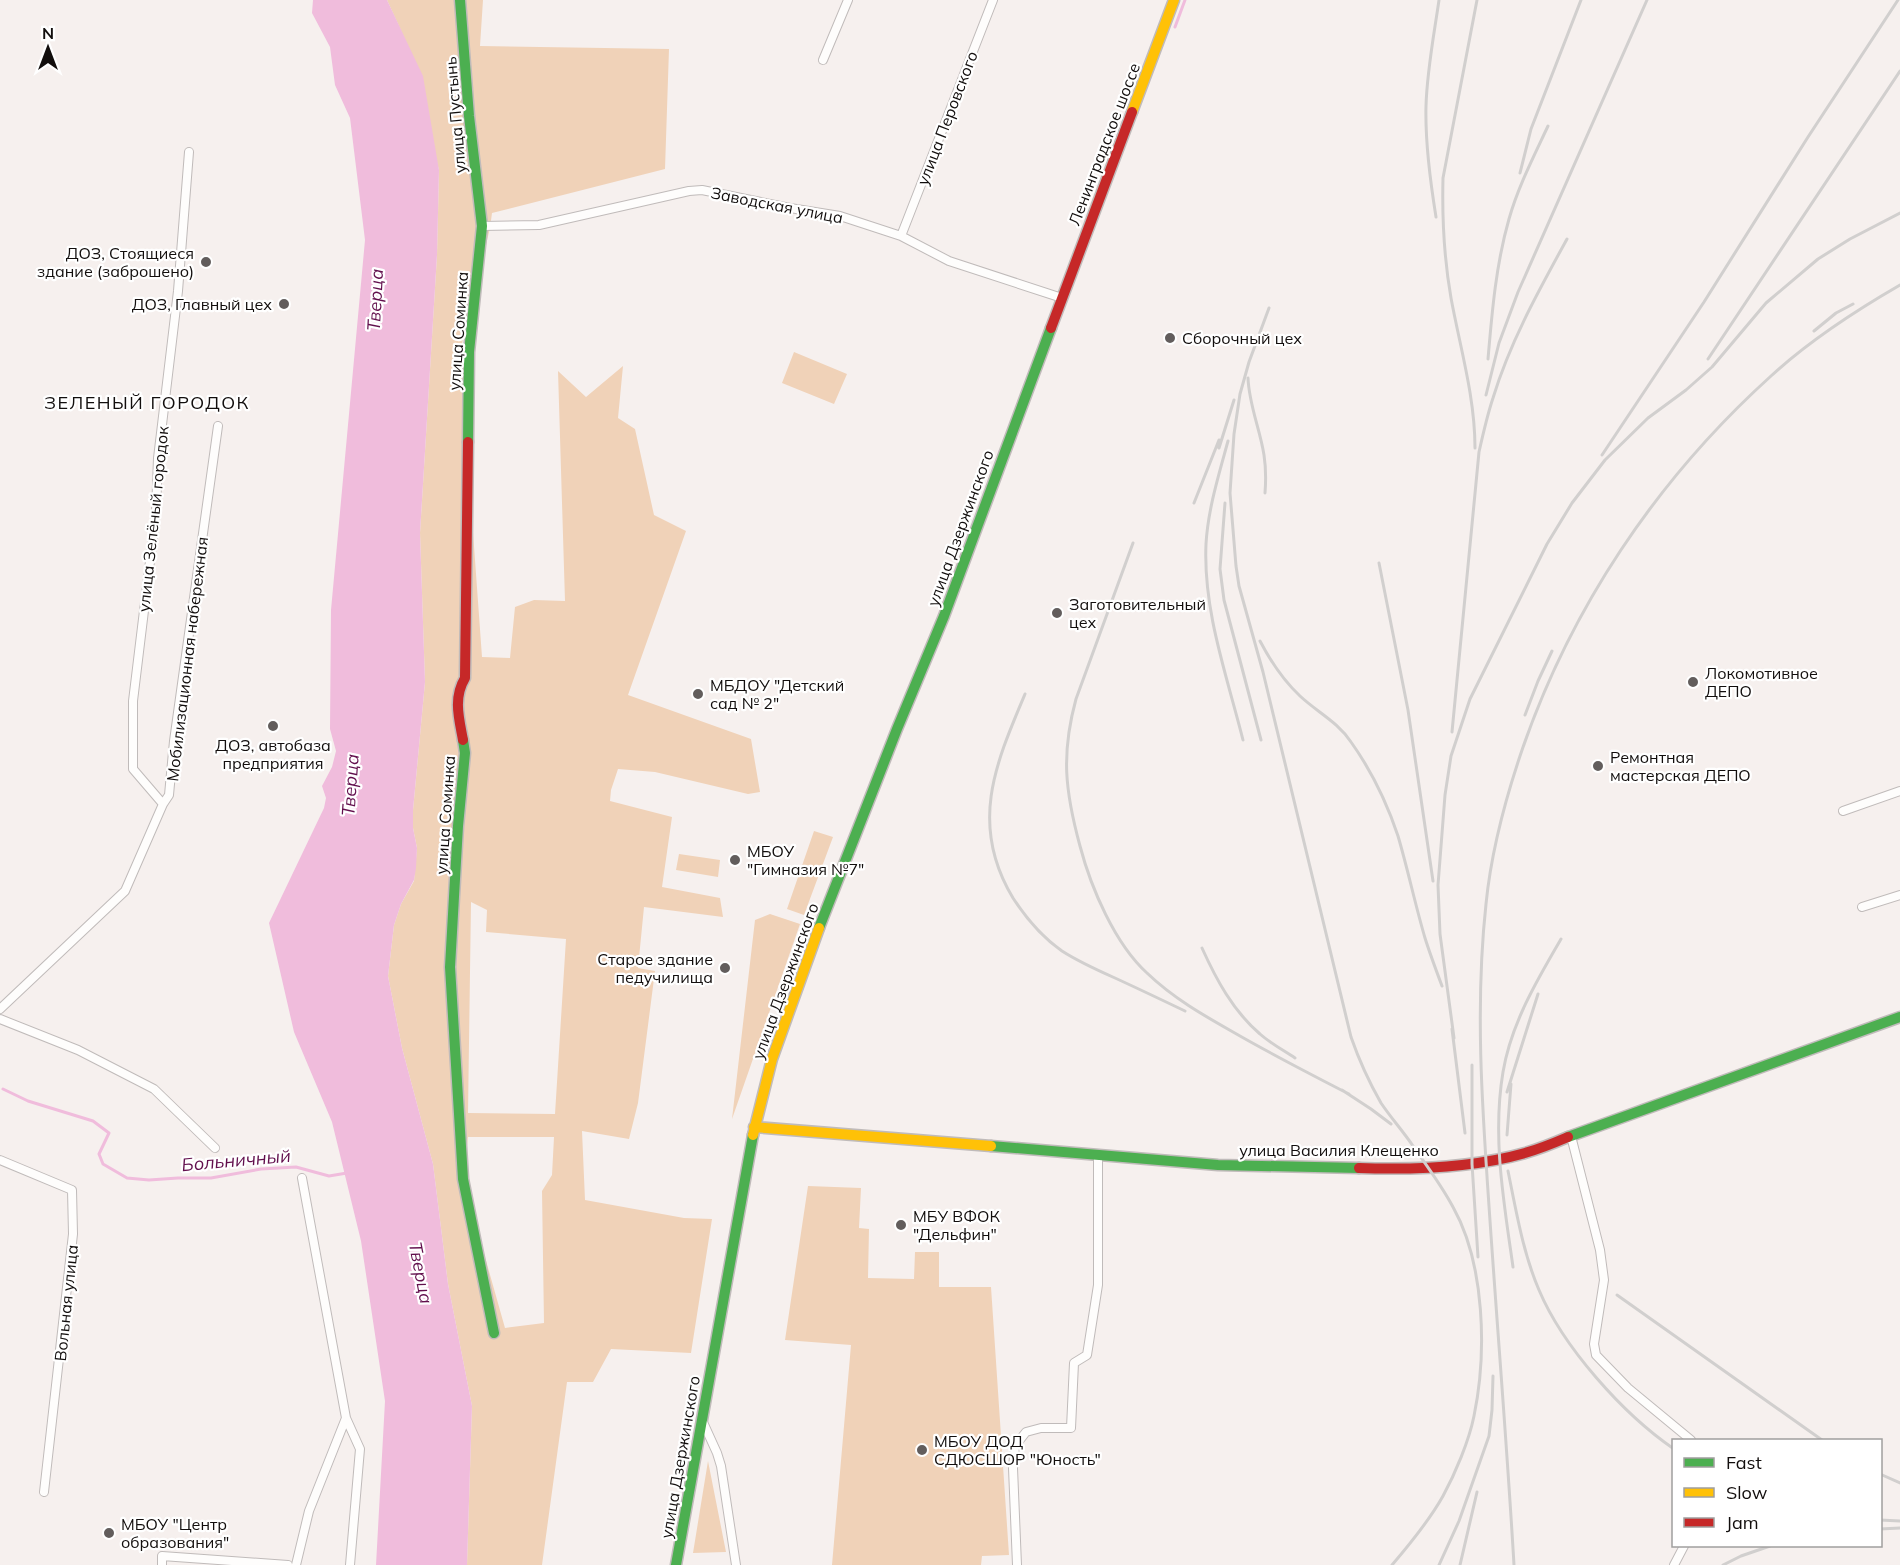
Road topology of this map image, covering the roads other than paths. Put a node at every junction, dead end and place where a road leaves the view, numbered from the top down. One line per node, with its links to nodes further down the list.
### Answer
1 (460, 0): 7 (street, улица Пустынь)
2 (848, 0): 5 (street)
3 (993, 0): 8 (street, улица Перовского)
4 (1174, 0): 9 (street, Ленинградское шоссе)
5 (823, 60)
6 (189, 152): 12 (street, улица Зелёный городок)
7 (482, 226): 8 (street, Заводская улица); 25 (street, улица Соминка)
8 (901, 236): 9 (street, Заводская улица)
9 (1062, 298): 19 (street, улица Дзержинского)
10 (218, 426): 12 (street, Мобилизационная набережная)
11 (1900, 791): 13 (street)
12 (163, 804): 16 (street, Мобилизационная набережная)
13 (1843, 811)
14 (1900, 895): 15 (street)
15 (1862, 907)
16 (0, 1009)
17 (1900, 1017): 20 (street, улица Василия Клещенко)
18 (0, 1019): 21 (street)
19 (754, 1126): 22 (street, улица Василия Клещенко); 27 (street, улица Дзержинского)
20 (1571, 1136): 22 (street, улица Василия Клещенко); 28 (street)
21 (215, 1148)
22 (1098, 1156): 37 (street)
23 (0, 1160): 29 (street, Вольная улица)
24 (302, 1178): 26 (street)
25 (494, 1333)
26 (346, 1418): 33 (street); 34 (street)
27 (702, 1420): 35 (street, улица Дзержинского); 36 (street)
28 (1690, 1439)
29 (45, 1492)
30 (1683, 1547): 38 (street)
31 (162, 1565): 32 (street)
32 (288, 1565)
33 (296, 1565)
34 (350, 1565)
35 (676, 1565)
36 (736, 1565)
37 (1017, 1565)
38 (1674, 1565)

